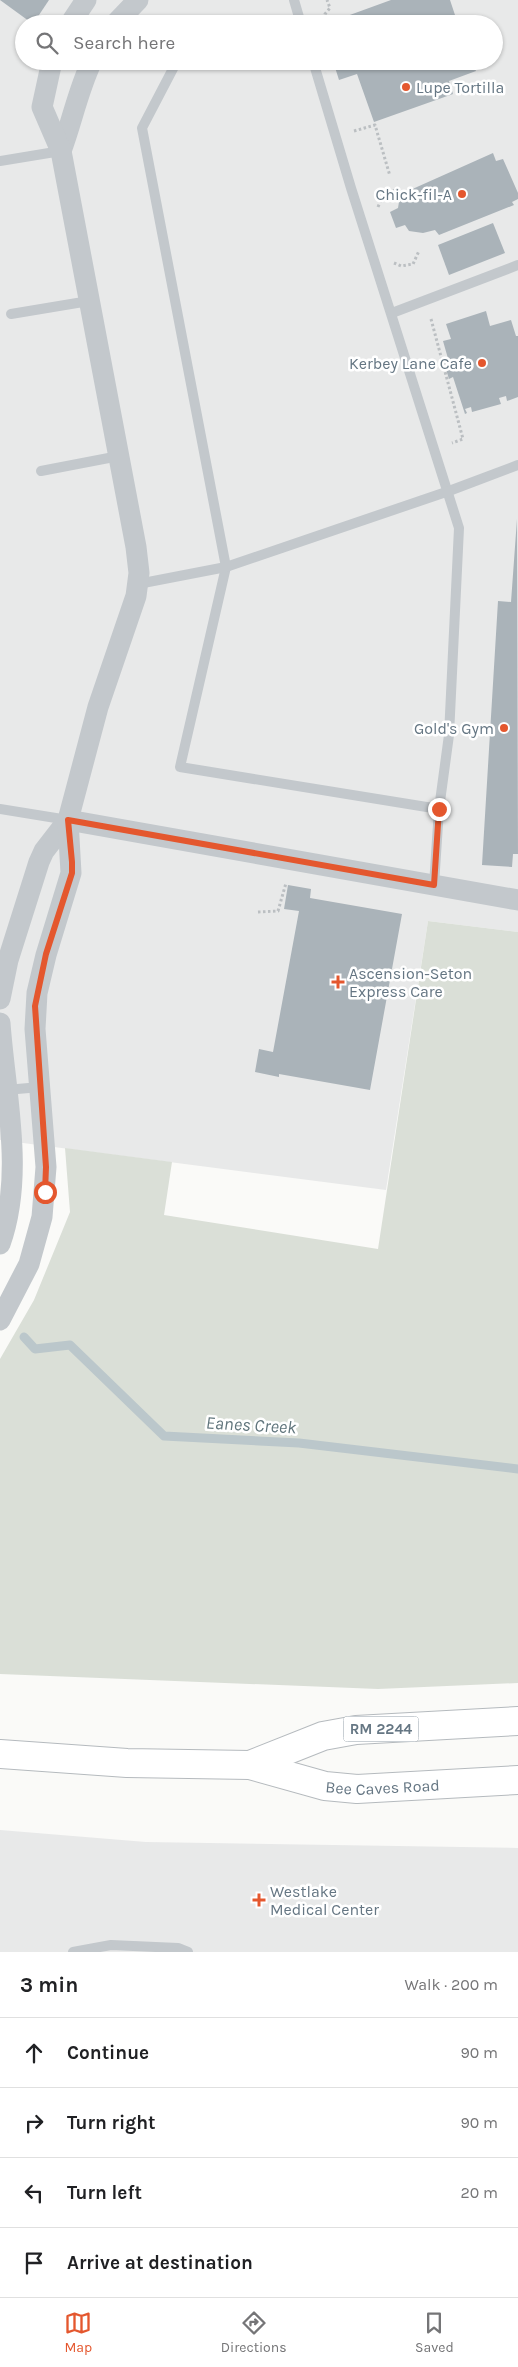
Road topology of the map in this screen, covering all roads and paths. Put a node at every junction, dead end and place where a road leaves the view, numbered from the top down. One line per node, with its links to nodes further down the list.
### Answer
1 (86, 0): 5 (street)
2 (138, 0): 6 (street)
3 (294, 0): 7 (lane)
4 (327, 0): 8 (path)
5 (76, 15)
6 (124, 15)
7 (298, 15)
8 (325, 15)
9 (50, 70): 14 (street)
10 (88, 70): 14 (street)
11 (173, 70): 31 (lane)
12 (316, 70): 23 (lane)
13 (351, 122): 16 (path)
14 (61, 151): 15 (lane); 22 (street)
15 (0, 162)
16 (390, 176)
17 (394, 189): 18 (path)
18 (380, 216)
19 (419, 251): 20 (path)
20 (390, 258)
21 (518, 265): 23 (lane)
22 (89, 301): 24 (lane); 27 (street)
23 (392, 313): 30 (lane)
24 (11, 314)
25 (431, 315): 26 (path)
26 (449, 445)
27 (119, 456): 29 (lane); 32 (street)
28 (518, 465): 30 (lane)
29 (41, 471)
30 (449, 491): 31 (lane); 34 (lane)
31 (226, 567): 32 (lane); 34 (lane)
32 (138, 584): 35 (street)
33 (0, 809): 35 (lane)
34 (439, 809): 37 (lane)
35 (68, 820): 37 (street); 40 (street); 42 (street)
36 (286, 882): 39 (path)
37 (434, 885): 38 (street)
38 (518, 900)
39 (258, 912)
40 (0, 999)
41 (0, 1023): 43 (street)
42 (40, 1087): 43 (lane); 45 (street)
43 (3, 1090): 44 (street)
44 (0, 1244)
45 (0, 1320)
46 (518, 1720): 48 (main road, Bee Caves Road / RM 2244)
47 (0, 1754): 48 (main road, Bee Caves Road / RM 2244)
48 (250, 1765): 49 (main road, Bee Caves Road / RM 2244)
49 (518, 1780)
50 (73, 1952): 51 (lane)
51 (188, 1952)

